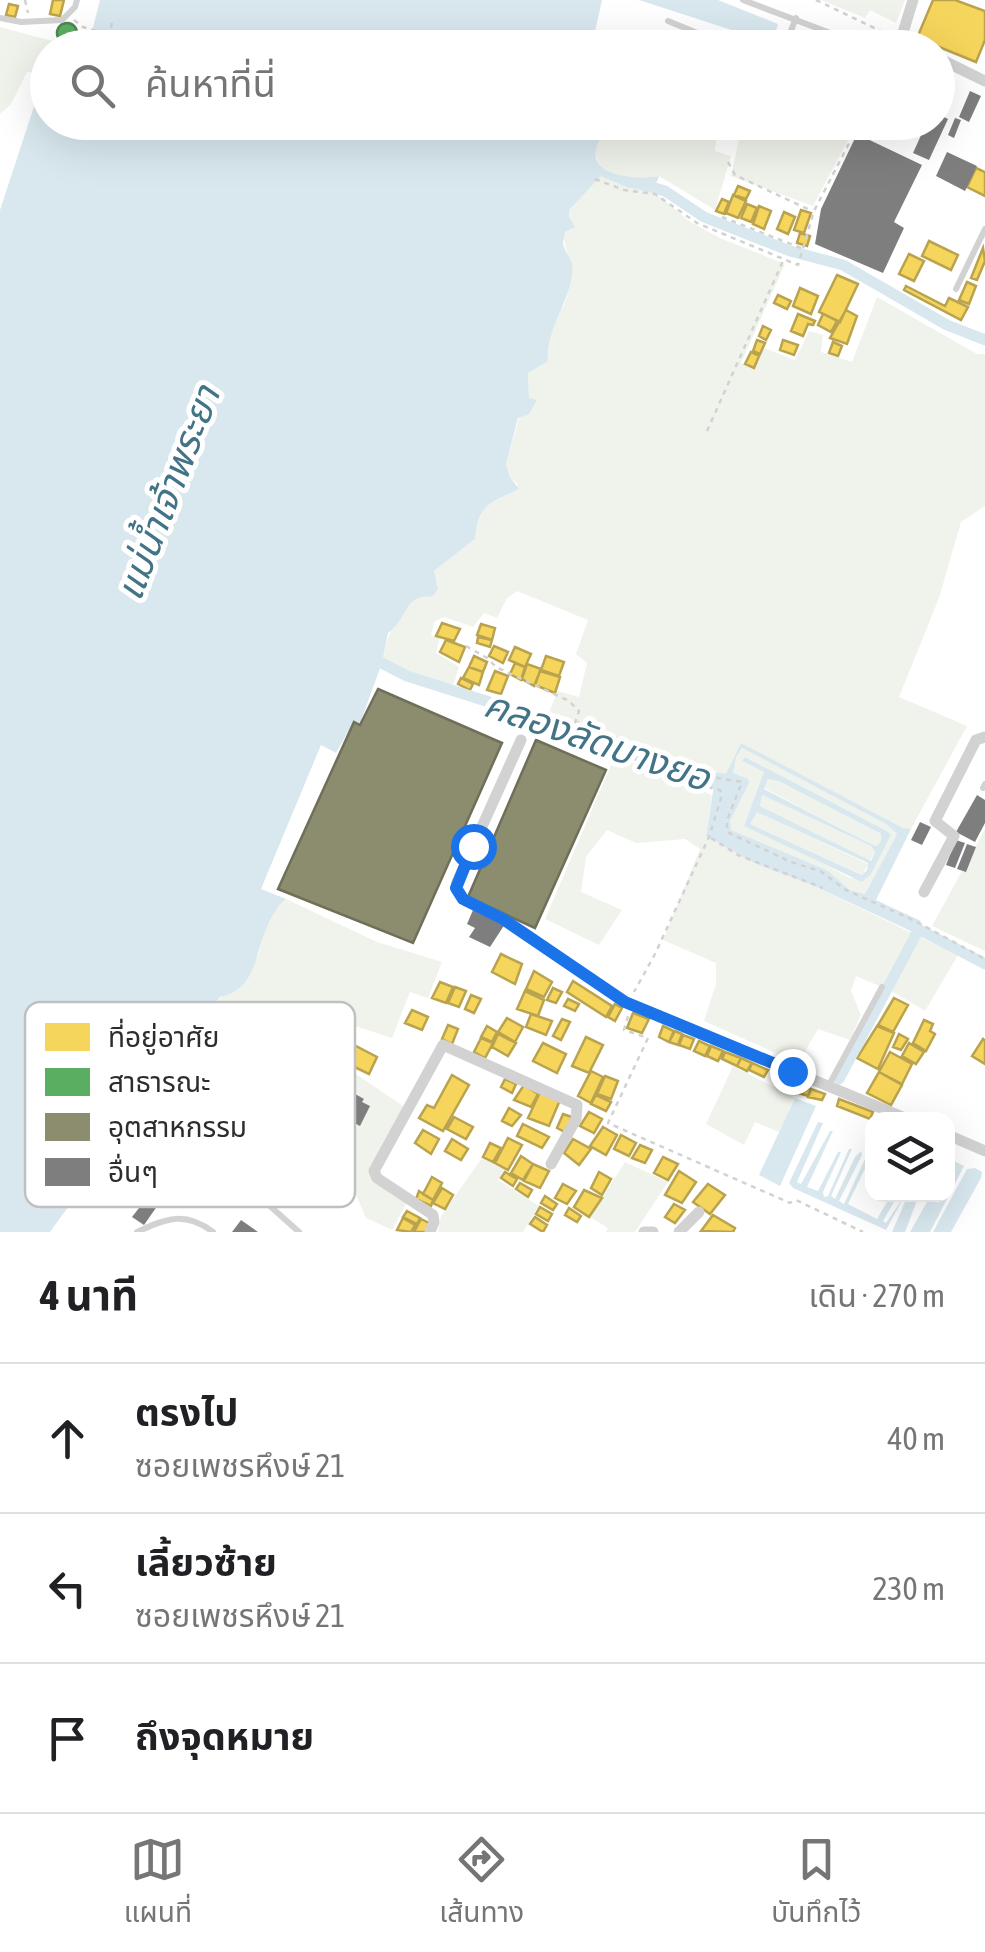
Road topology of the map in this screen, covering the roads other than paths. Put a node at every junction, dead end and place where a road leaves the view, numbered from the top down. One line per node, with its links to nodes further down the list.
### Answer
1 (77, 0): 4 (lane)
2 (743, 0): 5 (lane)
3 (913, 0): 10 (street)
4 (0, 18)
5 (796, 18): 8 (lane); 9 (lane)
6 (668, 21): 7 (lane)
7 (690, 30)
8 (791, 30)
9 (826, 30)
10 (903, 30)
11 (955, 66): 12 (street)
12 (985, 81)
13 (985, 230): 14 (lane)
14 (956, 289)
15 (985, 736): 17 (street)
16 (521, 740): 19 (street)
17 (924, 892)
18 (882, 987): 19 (lane)
19 (829, 1085): 20 (street)
20 (891, 1112)
21 (955, 1138): 22 (street)
22 (985, 1150)
23 (551, 1164): 29 (street)
24 (272, 1207): 28 (lane)
25 (700, 1212): 32 (street)
26 (137, 1232): 27 (lane)
27 (213, 1232)
28 (300, 1232)
29 (430, 1232)
30 (644, 1232): 31 (street)
31 (653, 1232)
32 (680, 1232)

